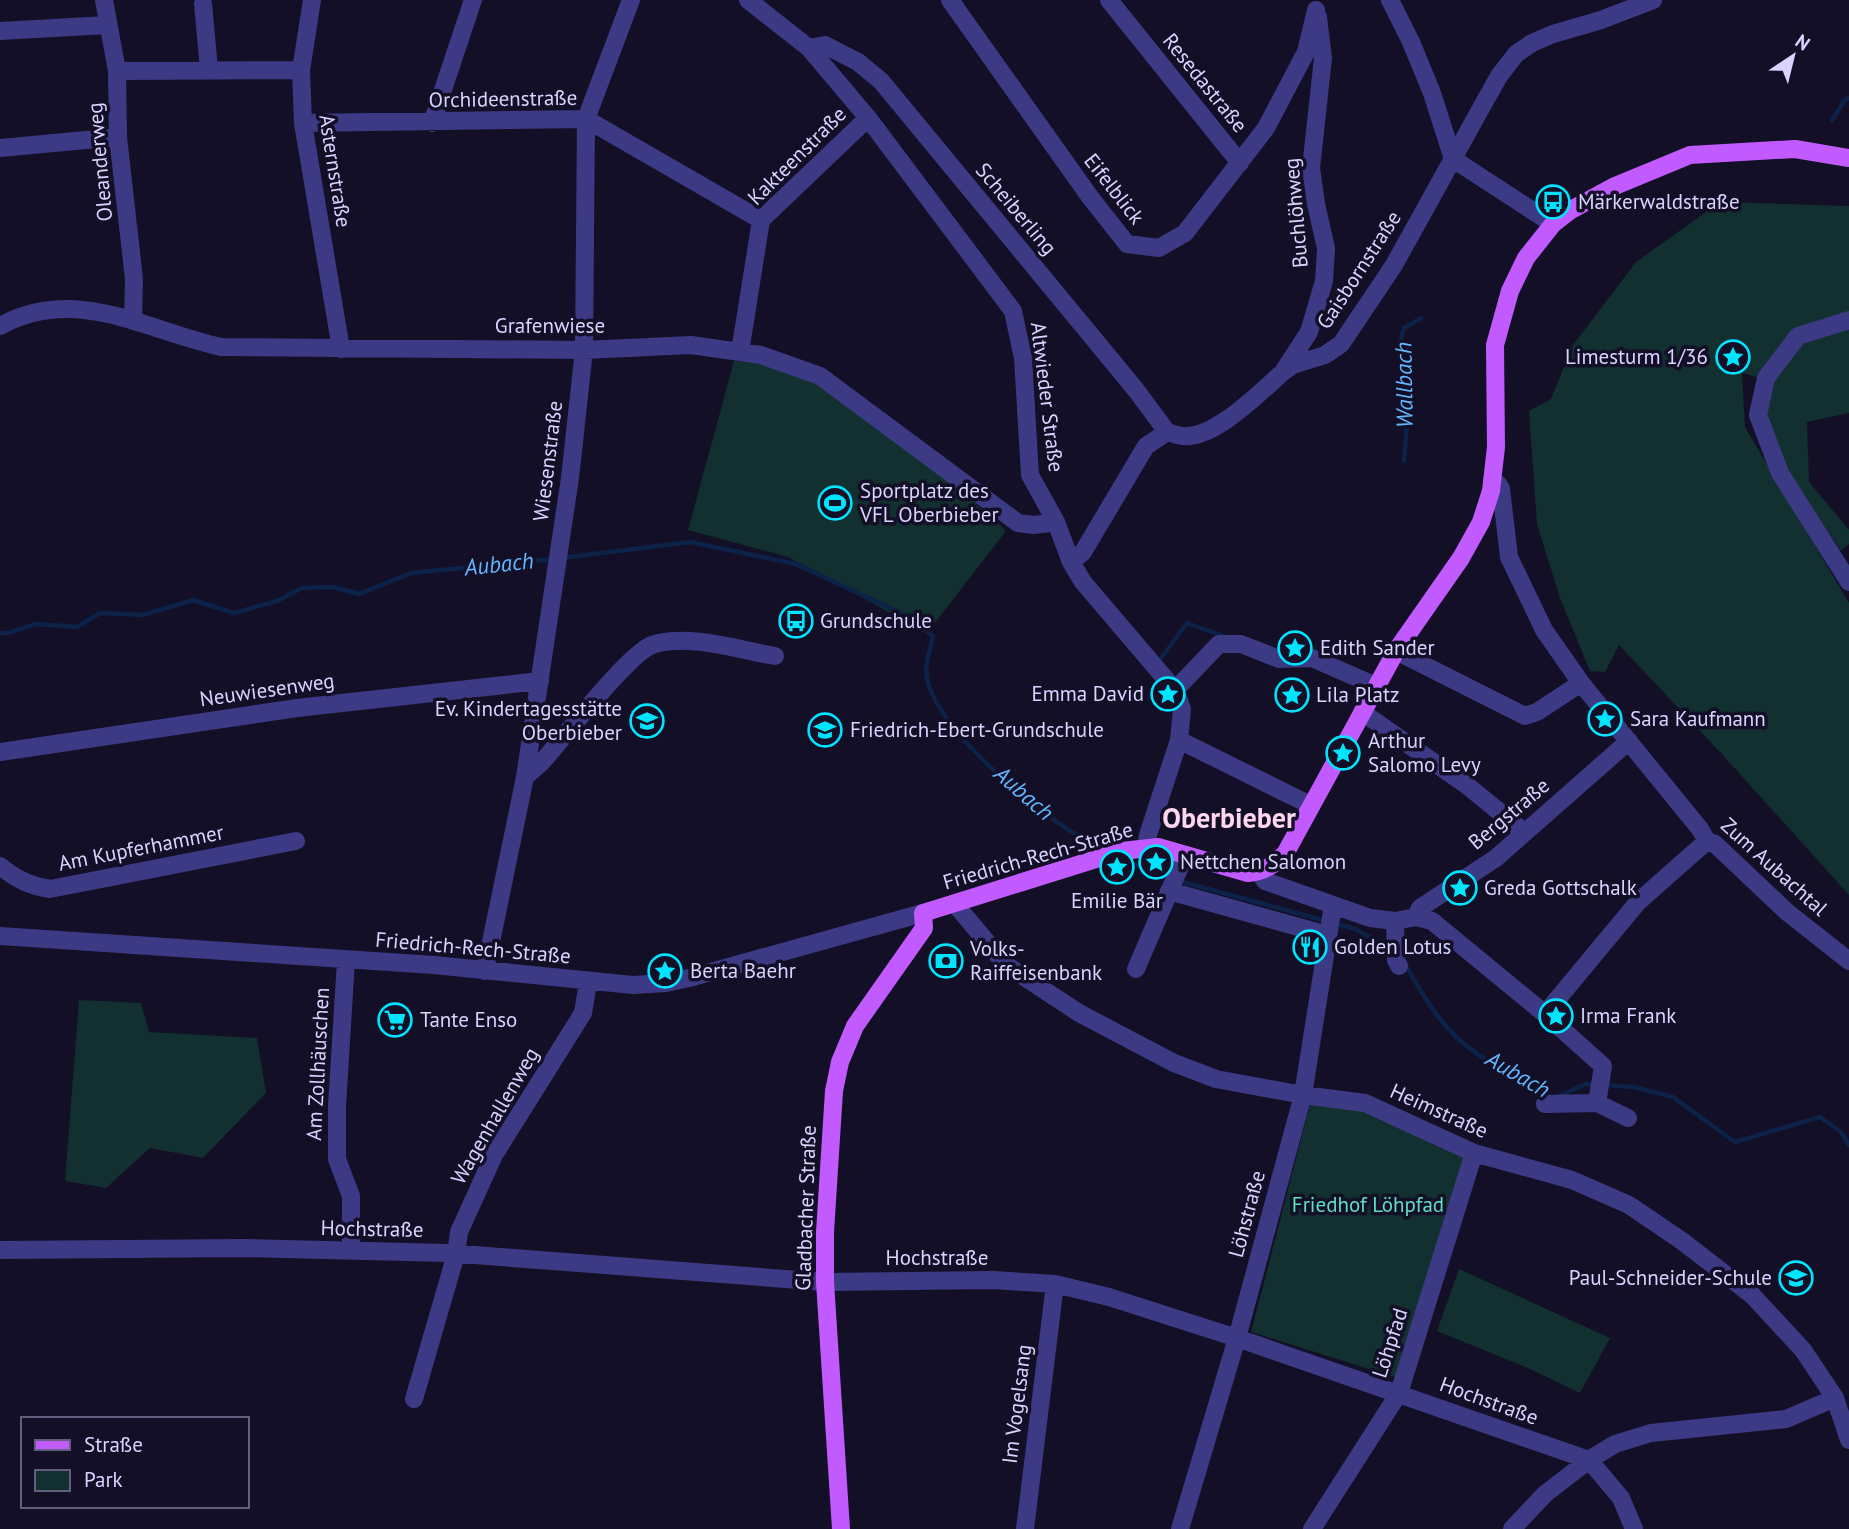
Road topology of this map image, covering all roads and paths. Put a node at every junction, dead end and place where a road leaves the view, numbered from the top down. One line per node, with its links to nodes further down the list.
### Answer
1 (104, 0): 12 (street, Oleanderweg)
2 (312, 0): 16 (street, Asternstraße)
3 (473, 0): 21 (street)
4 (631, 0): 19 (street, Wiesenstraße)
5 (748, 0): 14 (street, Altwieder Straße)
6 (950, 0): 26 (street, Eifelblick)
7 (1109, 0): 26 (street, Resedastraße)
8 (1390, 0): 25 (street)
9 (1653, 0): 25 (street, Gaisbornstraße)
10 (203, 4): 15 (street)
11 (1314, 5): 26 (street, Eifelblick); 35 (street, Buchlöhweg)
12 (107, 25): 13 (street); 17 (street, Oleanderweg)
13 (0, 31)
14 (809, 48): 18 (street, Altwieder Straße); 36 (street, Scheiberling)
15 (209, 69): 16 (street); 17 (street)
16 (301, 70): 20 (street, Asternstraße)
17 (117, 71): 22 (street, Oleanderweg)
18 (868, 118): 27 (street, Kakteenstraße); 38 (street, Altwieder Straße)
19 (586, 119): 21 (street, Orchideenstraße); 27 (street, Orchideenstraße); 33 (street, Wiesenstraße)
20 (303, 123): 21 (street, Orchideenstraße); 32 (street, Asternstraße)
21 (432, 123)
22 (118, 137): 23 (street); 30 (street, Oleanderweg)
23 (0, 148)
24 (1849, 158): 28 (main road)
25 (1453, 159): 28 (street); 35 (street, Gaisbornstraße)
26 (1240, 163)
27 (761, 220): 34 (street, Kakteenstraße)
28 (1553, 224): 37 (main road)
29 (1849, 320): 40 (street)
30 (133, 321): 31 (street, Grafenwiese); 32 (street, Grafenwiese)
31 (0, 326)
32 (341, 349): 33 (street, Grafenwiese)
33 (584, 350): 34 (street, Grafenwiese); 43 (street, Wiesenstraße)
34 (740, 352): 38 (street, Grafenwiese)
35 (1283, 372): 36 (street, Gaisbornstraße)
36 (1167, 432): 39 (street)
37 (1492, 480): 41 (main road); 44 (street, Zum Aubachtal)
38 (1056, 522): 39 (street, Altwieder Straße)
39 (1072, 562): 46 (street, Altwieder Straße)
40 (1849, 582)
41 (1396, 650): 44 (street); 45 (main road)
42 (775, 656): 51 (street)
43 (540, 681): 50 (street, Neuwiesenweg); 51 (street, Wiesenstraße)
44 (1581, 682): 49 (street, Zum Aubachtal)
45 (1376, 686): 46 (street); 47 (main road)
46 (1175, 690): 48 (street, Altwieder Straße)
47 (1362, 712): 52 (main road); 53 (street)
48 (1179, 740): 52 (street); 56 (street, Altwieder Straße)
49 (1629, 741): 53 (street, Bergstraße); 55 (street, Zum Aubachtal)
50 (0, 752)
51 (525, 777): 71 (street, Wiesenstraße)
52 (1310, 805): 59 (main road)
53 (1524, 832): 63 (street, Bergstraße)
54 (296, 841): 58 (street, Am Kupferhammer)
55 (1707, 841): 69 (street, Zum Aubachtal); 73 (street)
56 (1146, 847): 57 (main road, Friedrich-Rech-Straße); 61 (main road, Friedrich-Rech-Straße)
57 (1185, 855): 59 (main road, Friedrich-Rech-Straße); 60 (street)
58 (0, 866)
59 (1259, 872): 64 (street)
60 (1172, 884): 64 (street); 70 (street)
61 (955, 904): 62 (main road, Friedrich-Rech-Straße); 74 (street, Heimstraße)
62 (923, 913): 72 (street, Friedrich-Rech-Straße); 82 (main road, Gladbacher Straße)
63 (1416, 918): 65 (street); 73 (street)
64 (1330, 921): 65 (street); 74 (street, Löhstraße)
65 (1395, 921): 67 (street)
66 (0, 936): 68 (street, Friedrich-Rech-Straße)
67 (1397, 956)
68 (346, 960): 71 (street, Friedrich-Rech-Straße); 80 (street, Am Zollhäuschen)
69 (1849, 961)
70 (1136, 968)
71 (485, 971): 72 (street, Friedrich-Rech-Straße)
72 (588, 982): 81 (street, Wagenhallenweg)
73 (1545, 1014): 75 (street)
74 (1303, 1094): 78 (street, Heimstraße); 84 (street, Löhstraße)
75 (1597, 1103): 76 (street); 77 (street)
76 (1545, 1104)
77 (1628, 1118)
78 (1474, 1153): 85 (street, Löhpfad); 86 (street, Heimstraße)
79 (0, 1249): 80 (street, Hochstraße)
80 (351, 1251): 81 (street, Hochstraße)
81 (456, 1254): 82 (street, Hochstraße); 87 (street, Wagenhallenweg)
82 (825, 1282): 83 (street, Hochstraße); 90 (main road, Gladbacher Straße)
83 (1055, 1284): 84 (street, Hochstraße); 91 (street, Im Vogelsang)
84 (1237, 1338): 85 (street, Hochstraße); 92 (street, Löhstraße)
85 (1399, 1393): 89 (street, Hochstraße); 93 (street, Löhpfad)
86 (1835, 1398): 88 (street, Heimstraße); 89 (street)
87 (414, 1399)
88 (1849, 1440)
89 (1589, 1460): 94 (street); 95 (street)
90 (841, 1529)
91 (1025, 1529)
92 (1180, 1529)
93 (1312, 1529)
94 (1512, 1529)
95 (1634, 1529)

